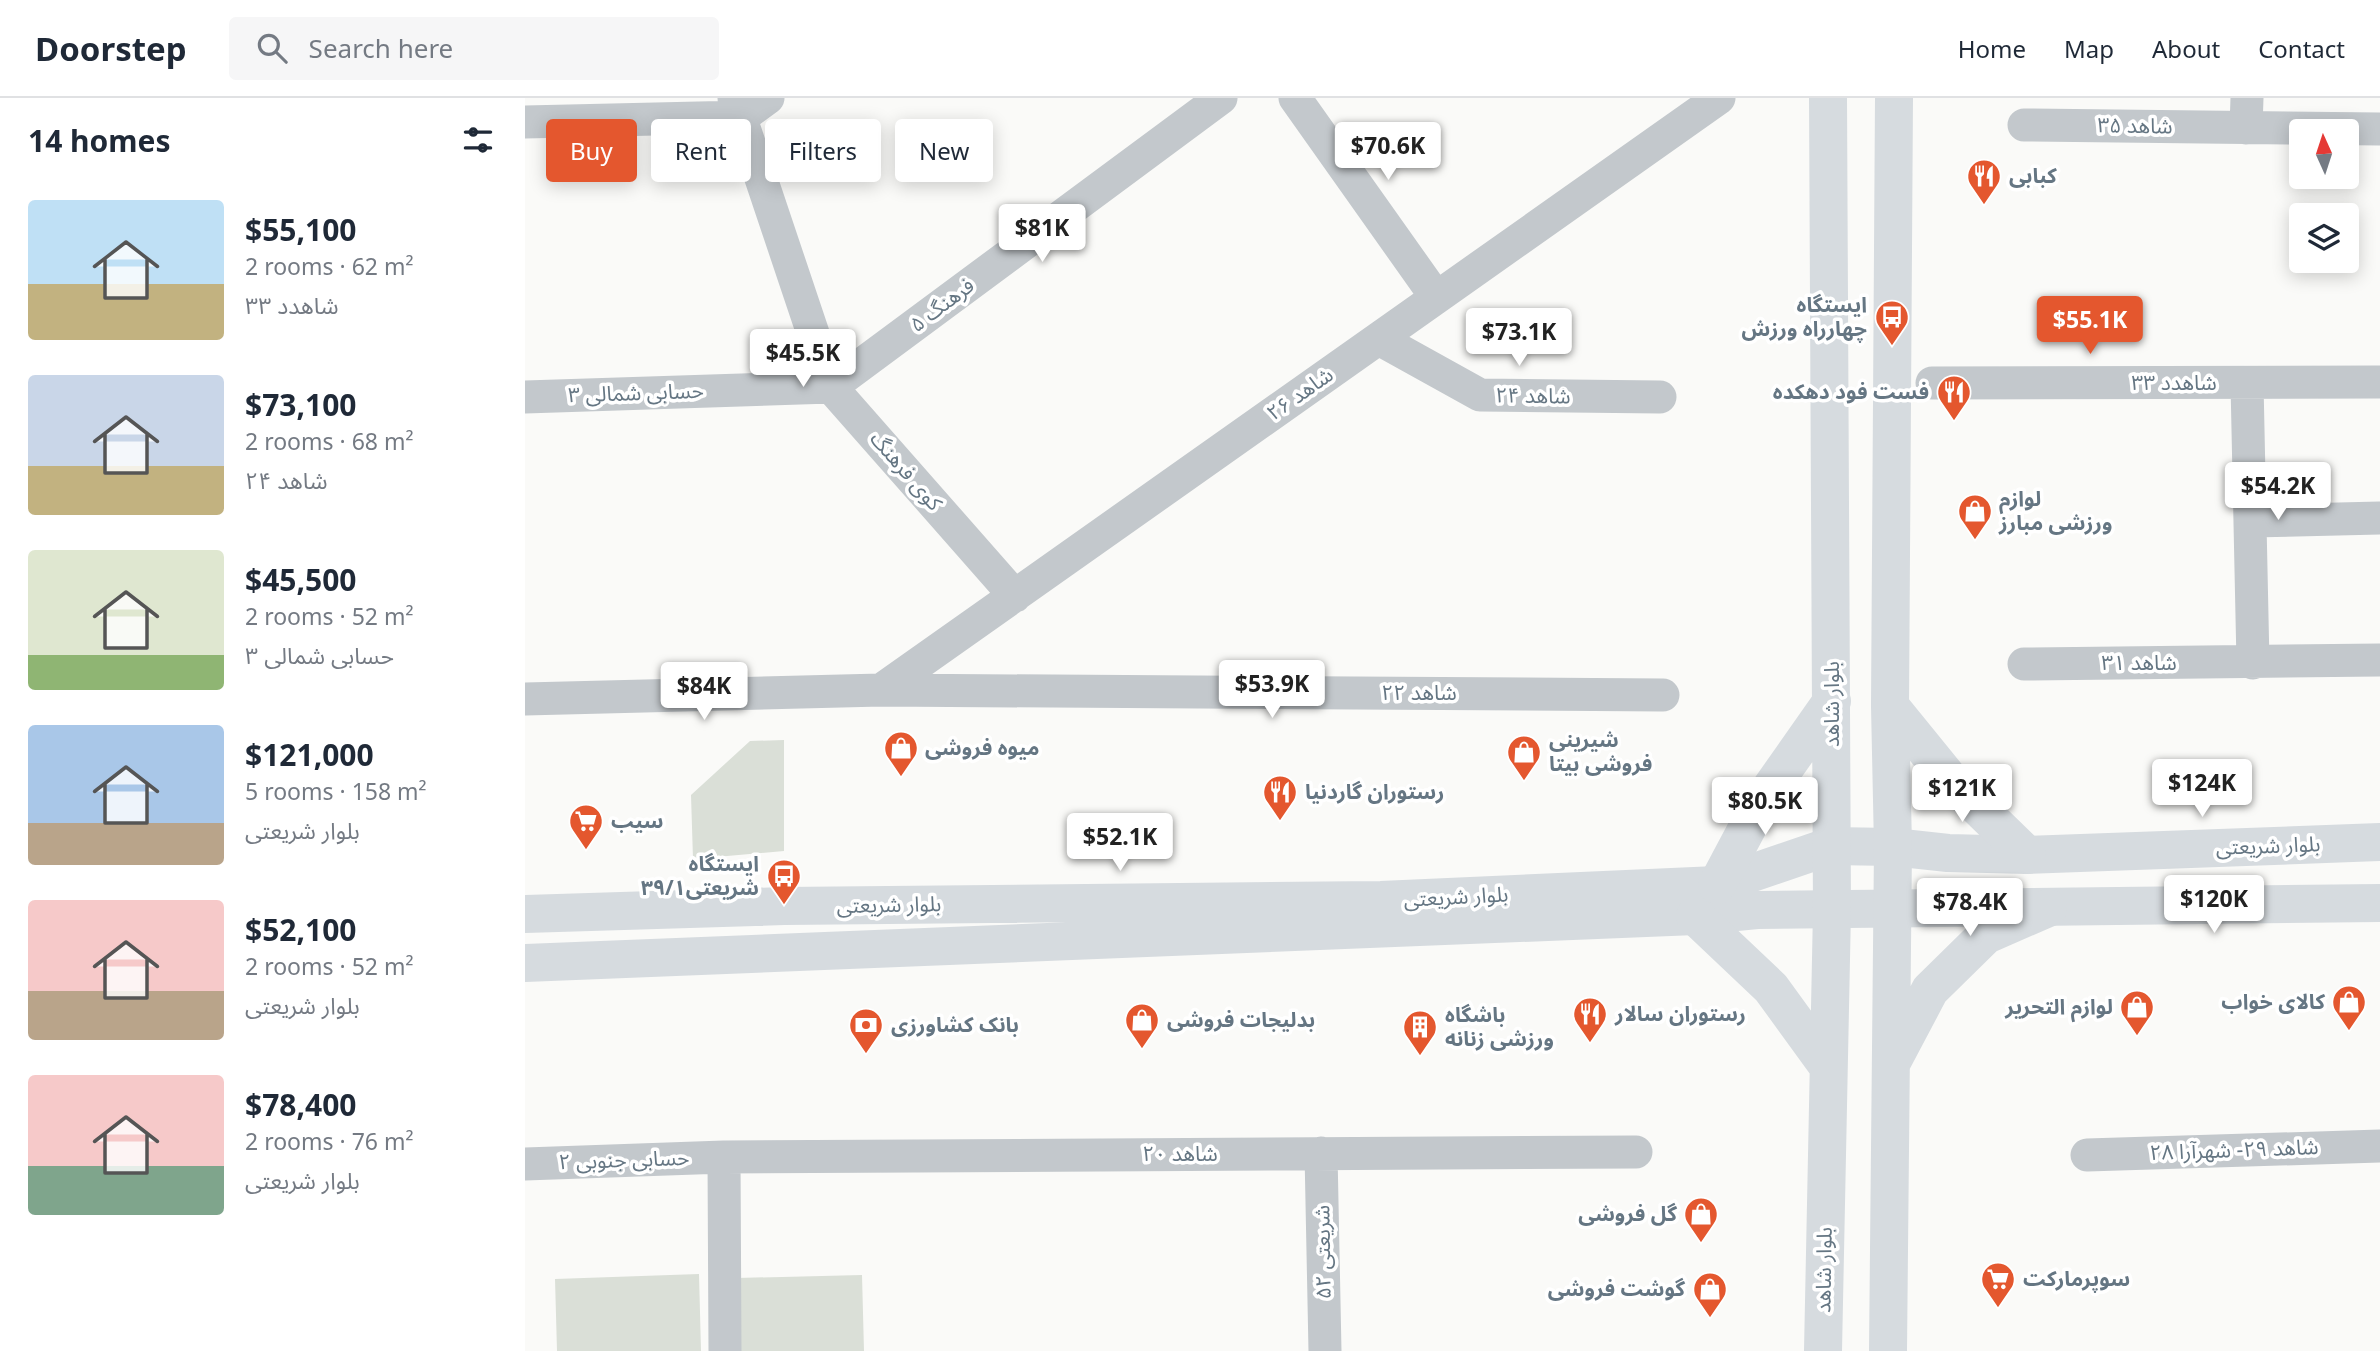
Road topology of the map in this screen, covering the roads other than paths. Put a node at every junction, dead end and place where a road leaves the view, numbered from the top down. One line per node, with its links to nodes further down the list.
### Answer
1 (1221, 98): 16 (street, فرهنگ ۵)
2 (1295, 98): 11 (street)
3 (1719, 98): 11 (street, شاهد ۲۶)
4 (1828, 98): 28 (main road, بلوار شاهد)
5 (1894, 98): 29 (main road)
6 (748, 104): 8 (street); 16 (street, کوی فرهنگ)
7 (2247, 113): 9 (street, شاهد ۳۵); 10 (street, شاهد ۳۵)
8 (525, 122)
9 (2024, 125)
10 (2380, 130)
11 (1436, 297): 12 (street, شاهد ۲۶)
12 (1379, 339): 18 (street, شاهد ۲۴); 21 (street, شاهد ۲۶)
13 (1933, 383): 14 (street, شاهدد ۳۳)
14 (2247, 383): 15 (street, شاهدد ۳۳); 20 (street)
15 (2380, 383)
16 (831, 387): 17 (street, حسابی شمالی ۳); 21 (street, کوی فرهنگ)
17 (525, 397)
18 (1660, 397)
19 (2380, 519): 20 (street)
20 (2251, 521): 23 (street)
21 (1015, 596): 25 (street, شاهد ۲۶)
22 (2380, 660): 23 (street, شاهد ۳۱)
23 (2253, 663): 24 (street, شاهد ۳۱)
24 (2024, 664)
25 (881, 690): 26 (street, شاهد ۲۲); 27 (street, شاهد ۲۲)
26 (1663, 695)
27 (525, 699)
28 (1832, 701): 31 (main road, بلوار شاهد); 34 (main road)
29 (1890, 706): 32 (main road); 33 (main road)
30 (2380, 842): 33 (main road, بلوار شریعتی)
31 (1832, 846): 32 (main road, بلوار شریعتی); 34 (main road, بلوار شریعتی); 38 (main road, بلوار شاهد)
32 (1893, 847): 33 (main road, بلوار شریعتی); 37 (main road)
33 (2027, 855)
34 (1717, 885): 39 (main road, بلوار شریعتی)
35 (2380, 903): 36 (main road, بلوار شریعتی)
36 (2048, 908): 37 (main road, بلوار شریعتی); 43 (main road)
37 (1892, 909): 38 (main road, بلوار شریعتی); 43 (main road)
38 (1832, 910): 40 (main road, بلوار شریعتی); 42 (main road, بلوار شاهد)
39 (525, 914)
40 (1695, 916): 41 (main road, بلوار شریعتی); 42 (main road)
41 (525, 963)
42 (1827, 1065): 52 (main road, بلوار شاهد)
43 (1890, 1067): 53 (main road)
44 (2380, 1146): 47 (street, شاهد ۲۹- شهرآرا ۲۸)
45 (1636, 1152): 46 (street, شاهد ۲۰)
46 (1321, 1153): 48 (street, شاهد ۲۰); 51 (street, شریعتی ۵۲)
47 (2087, 1155)
48 (724, 1157): 49 (street, حسابی جنوبی ۲); 50 (street)
49 (525, 1164)
50 (725, 1351)
51 (1325, 1351)
52 (1823, 1351)
53 (1888, 1351)

